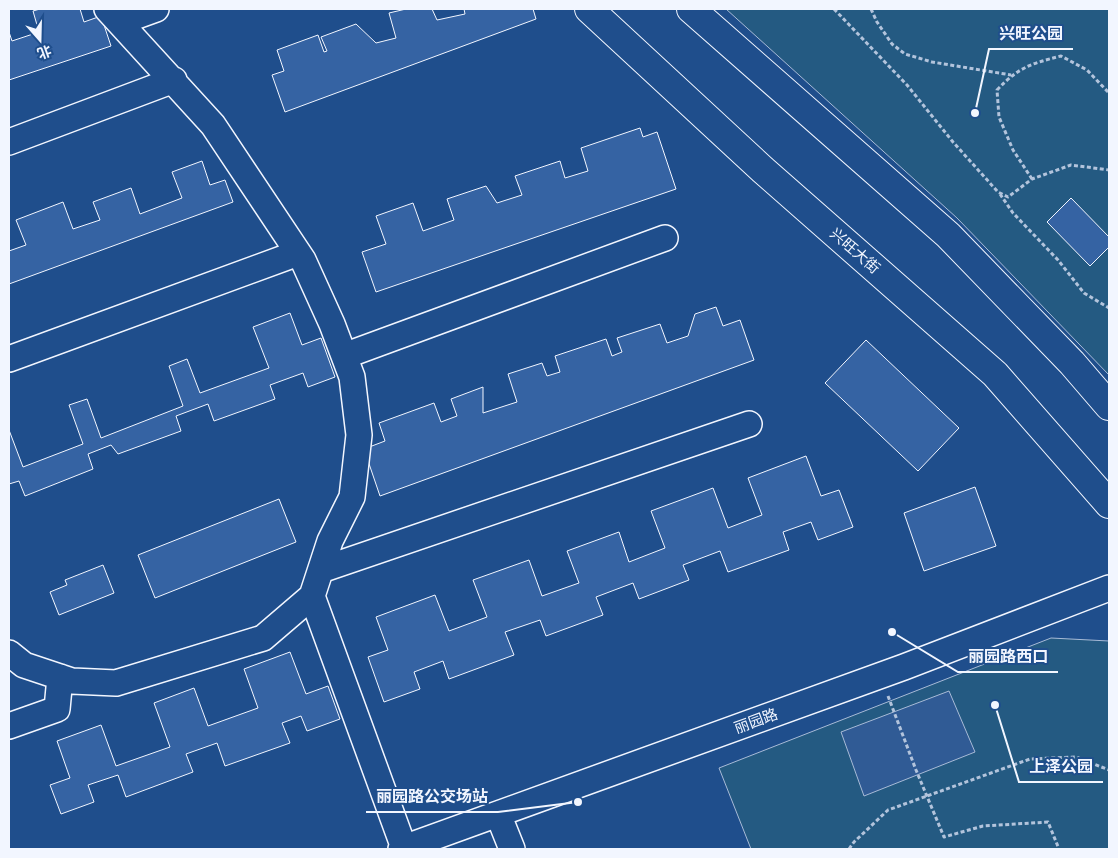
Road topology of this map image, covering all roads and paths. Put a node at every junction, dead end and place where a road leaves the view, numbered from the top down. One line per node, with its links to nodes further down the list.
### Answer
1 (156, 9): 6 (street)
2 (589, 9): 21 (main road, 兴旺大街)
3 (691, 9): 19 (main road)
4 (834, 9): 13 (path)
5 (871, 9): 7 (path)
6 (114, 15): 8 (street)
7 (1011, 75): 9 (path); 12 (path)
8 (174, 80): 10 (street); 15 (street)
9 (1109, 93)
10 (9, 142)
11 (1109, 170): 12 (path)
12 (1032, 179): 13 (path)
13 (998, 192): 16 (path)
14 (665, 238): 17 (street)
15 (298, 252): 17 (street); 18 (street)
16 (1109, 308)
17 (344, 356): 22 (street)
18 (9, 358)
19 (1109, 406)
20 (750, 424): 22 (street)
21 (1109, 504)
22 (321, 570): 24 (street)
23 (1109, 588): 26 (street, 丽园路)
24 (312, 596): 27 (street); 32 (street)
25 (9, 653): 27 (street)
26 (880, 676): 30 (path); 31 (street, 丽园路)
27 (60, 677): 28 (street)
28 (9, 726)
29 (1109, 770): 30 (path)
30 (926, 796): 34 (path); 35 (path)
31 (498, 814): 32 (street, 丽园路); 33 (street)
32 (403, 849)
33 (512, 849)
34 (848, 849)
35 (1059, 849)

